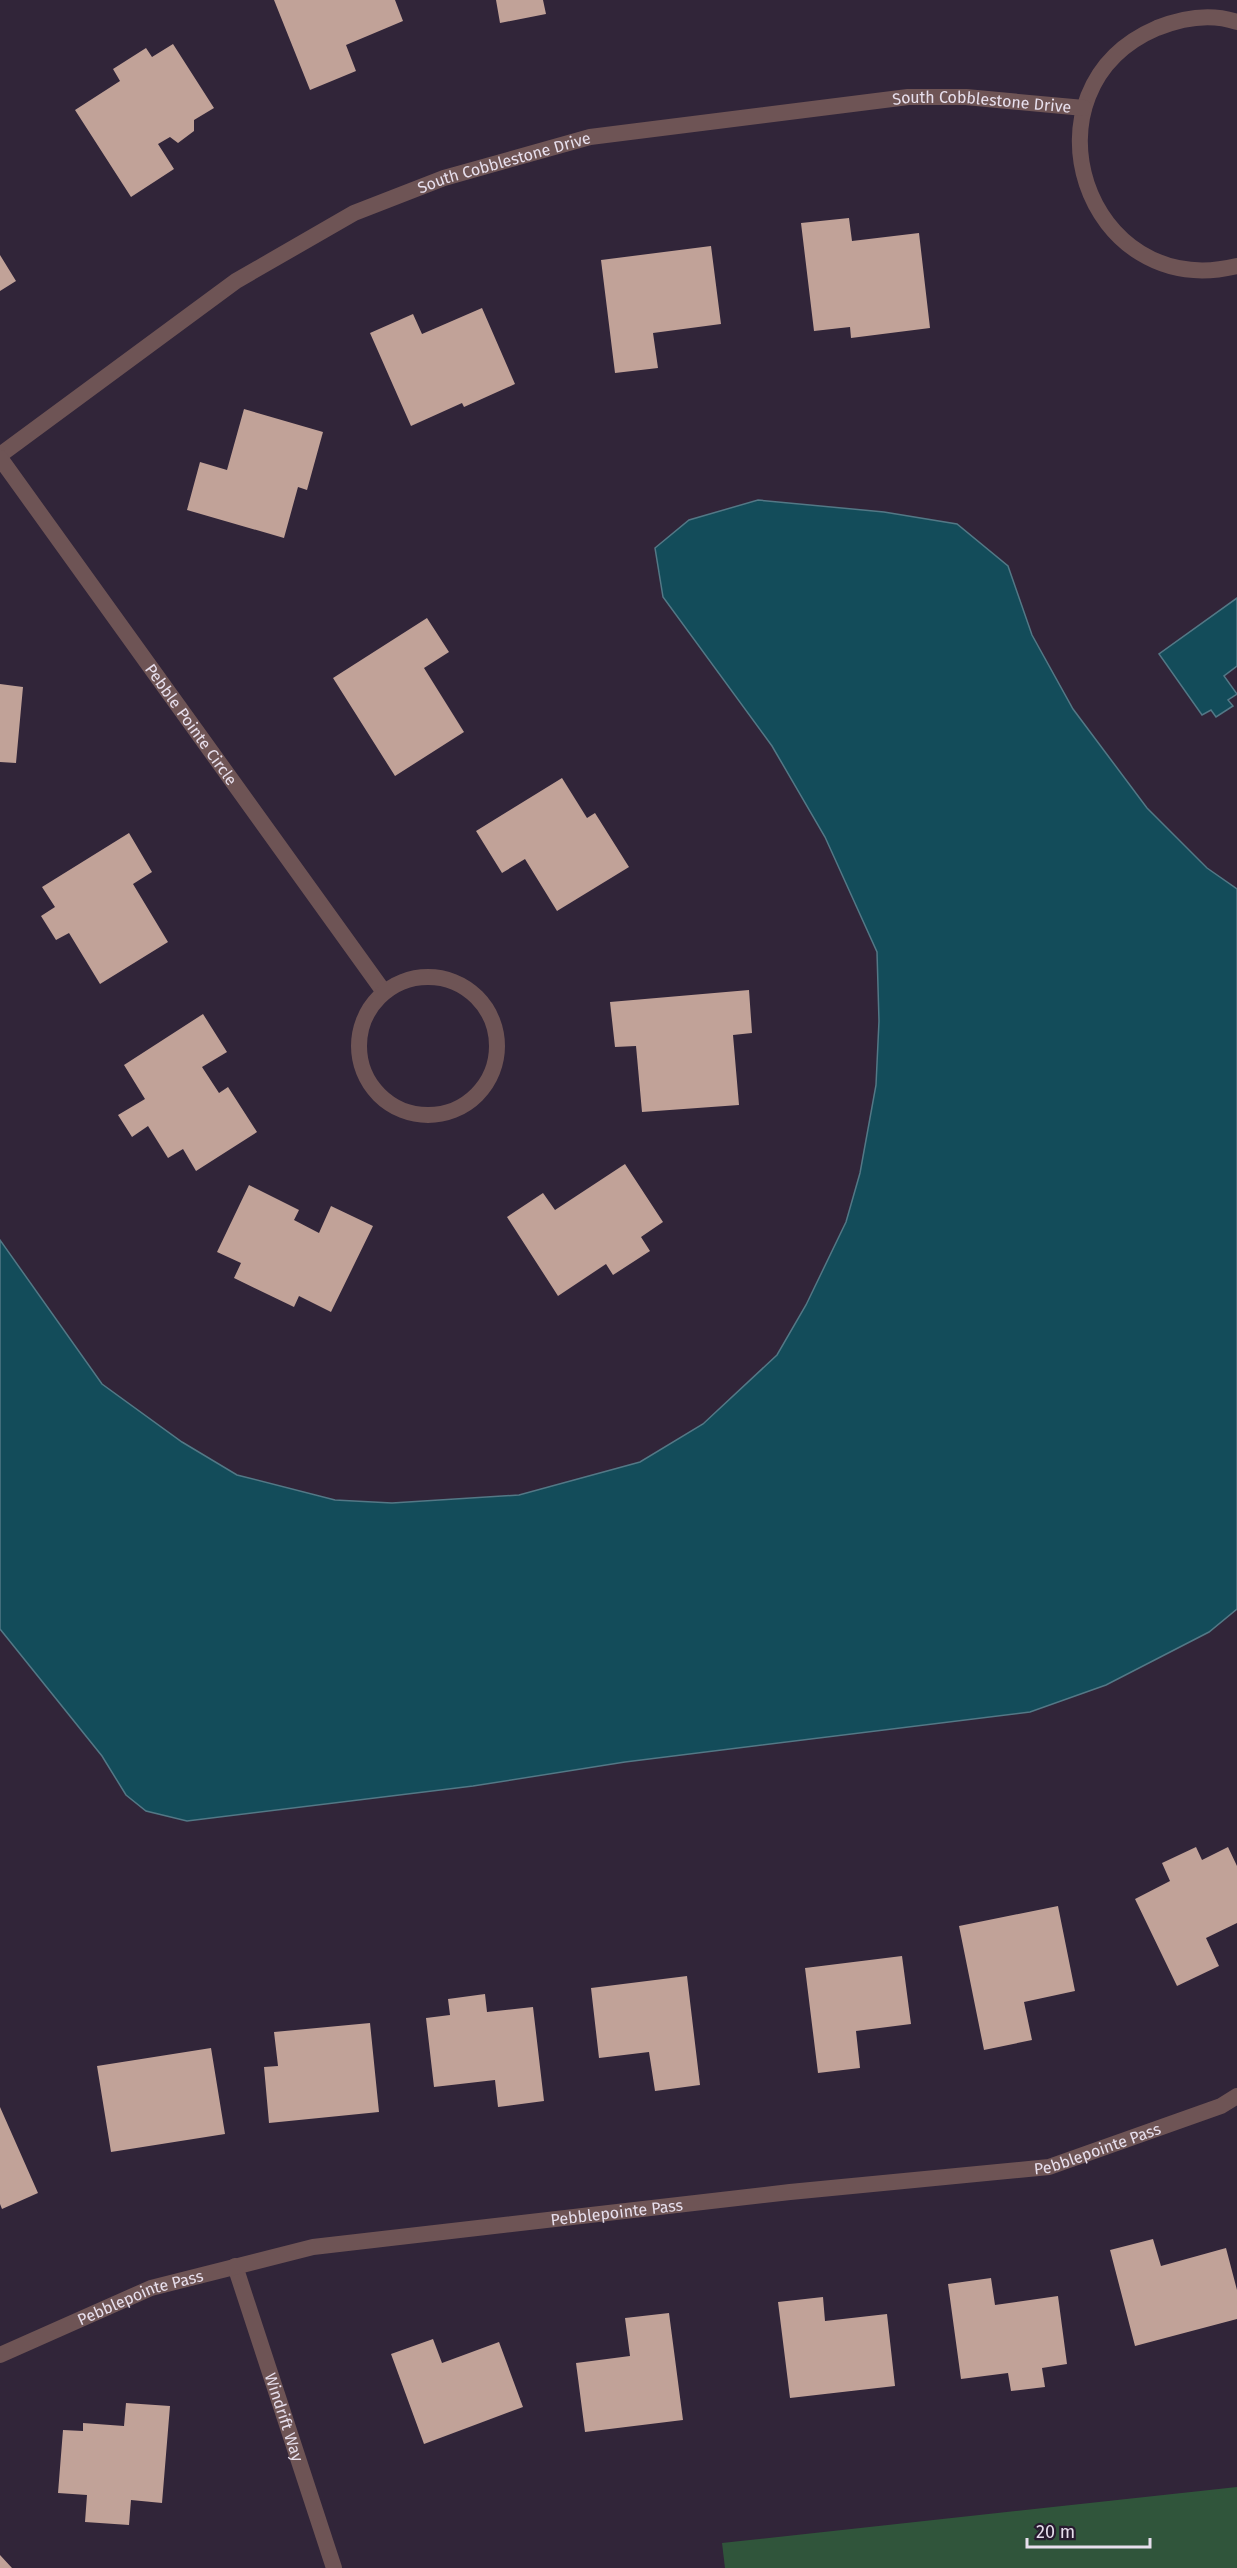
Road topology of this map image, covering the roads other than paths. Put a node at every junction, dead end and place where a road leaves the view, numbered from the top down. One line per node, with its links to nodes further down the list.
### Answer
1 (1237, 22): 2 (street)
2 (1084, 108): 3 (street); 4 (street, South Cobblestone Drive)
3 (1237, 266)
4 (0, 456): 5 (street, Pebble Pointe Circle)
5 (384, 992): 5 (street)
6 (1237, 2096): 7 (street, Pebblepointe Pass)
7 (236, 2266): 8 (street, Pebblepointe Pass); 9 (street, Windrift Way)
8 (0, 2355)
9 (334, 2568)

